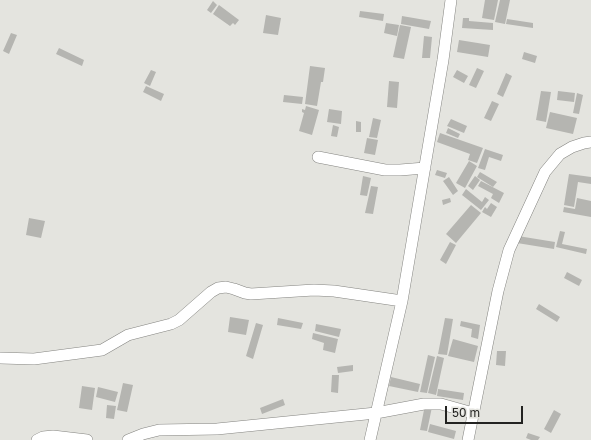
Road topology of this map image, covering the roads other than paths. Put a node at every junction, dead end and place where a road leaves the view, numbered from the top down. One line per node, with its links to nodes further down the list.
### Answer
1 (451, 0): 4 (street)
2 (591, 142): 8 (street)
3 (318, 158): 4 (street)
4 (425, 168): 5 (street)
5 (402, 301): 6 (street); 7 (street)
6 (0, 358)
7 (376, 413): 8 (street); 11 (street); 12 (street)
8 (473, 413): 13 (street)
9 (37, 440): 10 (street)
10 (87, 440)
11 (128, 440)
12 (370, 440)
13 (468, 440)

